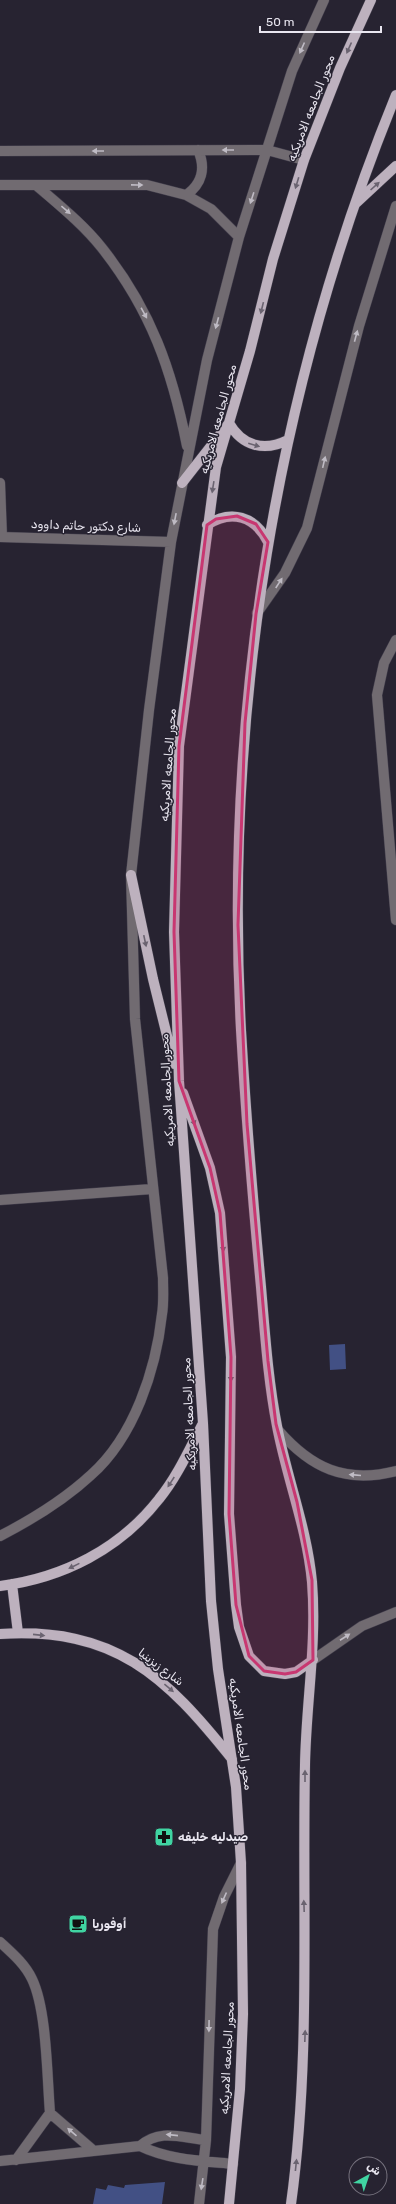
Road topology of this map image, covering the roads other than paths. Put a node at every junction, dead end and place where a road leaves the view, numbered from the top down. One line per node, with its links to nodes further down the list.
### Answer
1 (324, 0): 5 (street, one-way to 5)
2 (371, 0): 7 (main road, محور الجامعه الامريكيه, one-way to 7)
3 (396, 95): 12 (main road)
4 (198, 150): 5 (street, one-way to 4); 6 (street, one-way to 6); 11 (street)
5 (267, 150): 7 (street); 14 (street, one-way to 14)
6 (0, 151)
7 (304, 160): 15 (main road, محور الجامعه الامريكيه, one-way to 15)
8 (396, 166): 12 (main road, one-way to 8)
9 (0, 185): 10 (street)
10 (36, 185): 11 (street, one-way to 11); 17 (street, one-way to 17)
11 (186, 195): 14 (street)
12 (354, 205): 16 (main road)
13 (396, 206): 24 (street, one-way to 13)
14 (239, 236): 17 (street, one-way to 17)
15 (229, 423): 16 (main road, one-way to 16); 19 (main road); 20 (main road, محور الجامعه الامريكيه, one-way to 20)
16 (288, 440): 23 (main road)
17 (188, 452): 19 (street)
18 (0, 483): 21 (street)
19 (182, 483): 22 (street, one-way to 22)
20 (207, 525): 23 (main road); 28 (main road, محور الجامعه الامريكيه)
21 (1, 537): 22 (street, شارع دكتور حاتم داوود)
22 (171, 542): 26 (street)
23 (268, 542): 24 (main road)
24 (256, 614): 32 (main road)
25 (396, 640): 27 (street)
26 (131, 875): 28 (main road, one-way to 28); 29 (street)
27 (396, 920)
28 (179, 1081): 31 (main road, محور الجامعه الامريكيه); 40 (main road, one-way to 40)
29 (152, 1189): 30 (street); 34 (street)
30 (0, 1200)
31 (203, 1423): 35 (main road, one-way to 35); 41 (main road, محور الجامعه الامريكيه)
32 (278, 1430): 33 (street, one-way to 32); 40 (main road)
33 (396, 1471)
34 (0, 1536)
35 (12, 1584): 36 (main road); 38 (main road)
36 (0, 1586)
37 (396, 1612): 40 (street, one-way to 37)
38 (18, 1633): 39 (main road, شارع زيزينيا); 41 (main road, شارع زيزينيا, one-way to 41)
39 (0, 1634)
40 (313, 1660): 54 (main road, one-way to 40)
41 (233, 1761): 42 (main road, محور الجامعه الامريكيه)
42 (241, 1863): 45 (street, one-way to 45); 51 (main road, محور الجامعه الامريكيه)
43 (0, 1942): 44 (street)
44 (50, 2113): 47 (street, one-way to 44); 48 (street)
45 (206, 2140): 46 (street, one-way to 46); 50 (street)
46 (140, 2146): 47 (street); 50 (street)
47 (94, 2151): 48 (street)
48 (16, 2160): 49 (street)
49 (0, 2161)
50 (205, 2161): 51 (street); 52 (street, one-way to 52)
51 (233, 2164): 53 (main road, محور الجامعه الامريكيه)
52 (199, 2204)
53 (229, 2204)
54 (291, 2204)

